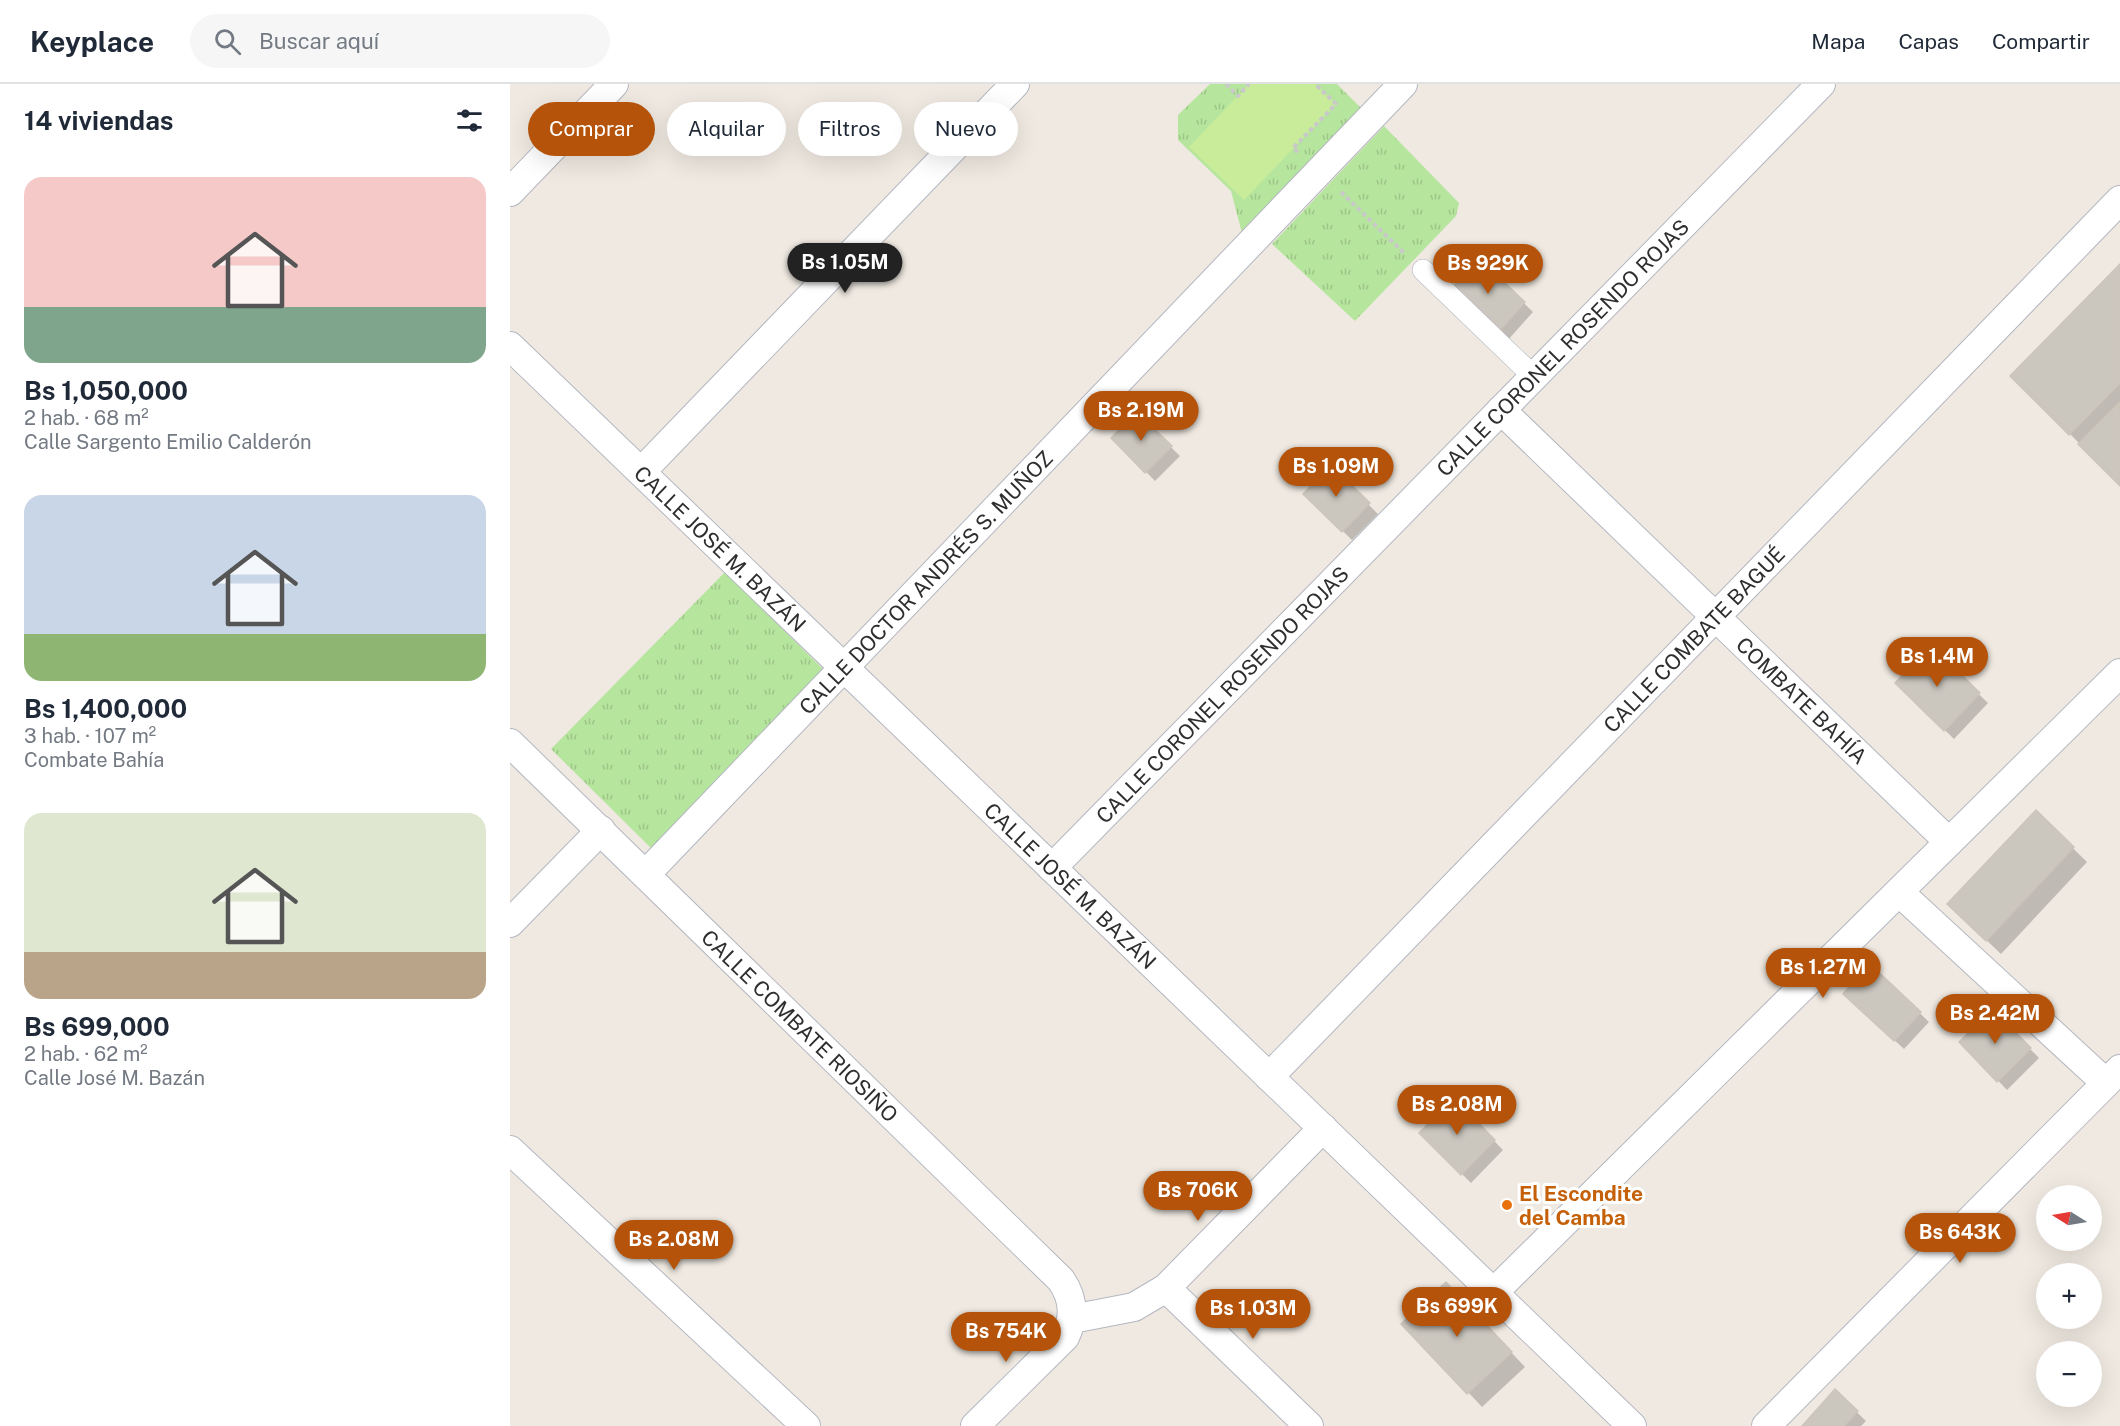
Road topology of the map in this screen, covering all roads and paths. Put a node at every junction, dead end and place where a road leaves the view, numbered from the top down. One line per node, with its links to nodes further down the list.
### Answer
1 (614, 84): 7 (street)
2 (1015, 84): 13 (street)
3 (1226, 84): 4 (path)
4 (1250, 84)
5 (1404, 84): 15 (street, CALLE DOCTOR ANDRÉS S. MUÑOZ)
6 (1821, 84): 11 (street, CALLE CORONEL ROSENDO ROJAS)
7 (510, 192)
8 (2120, 200): 14 (street, CALLE COMBATE BAGUÉ)
9 (1423, 270): 11 (street)
10 (510, 346): 13 (street, CALLE JOSÉ M. BAZÁN)
11 (1534, 377): 12 (street, CALLE CORONEL ROSENDO ROJAS)
12 (1501, 410): 14 (street, COMBATE BAHÍA); 20 (street, CALLE CORONEL ROSENDO ROJAS)
13 (641, 472): 15 (street, CALLE JOSÉ M. BAZÁN)
14 (1715, 617): 19 (street, COMBATE BAHÍA); 25 (street, CALLE COMBATE BAGUÉ)
15 (844, 668): 20 (street, CALLE JOSÉ M. BAZÁN); 21 (street, CALLE DOCTOR ANDRÉS S. MUÑOZ)
16 (2120, 673): 19 (street)
17 (510, 743): 18 (street, CALLE COMBATE RIOSIÑO)
18 (601, 830): 21 (street, CALLE COMBATE RIOSIÑO); 23 (street)
19 (1949, 842): 22 (street)
20 (1052, 868): 25 (street, CALLE JOSÉ M. BAZÁN)
21 (646, 874): 30 (street, CALLE COMBATE RIOSIÑO)
22 (1899, 892): 24 (street); 29 (street)
23 (510, 923)
24 (2113, 1076): 35 (street)
25 (1269, 1077): 26 (street, CALLE JOSÉ M. BAZÁN)
26 (1323, 1128): 28 (street); 29 (street, CALLE JOSÉ M. BAZÁN)
27 (510, 1150): 32 (street)
28 (1166, 1288): 30 (street); 31 (street)
29 (1493, 1293): 34 (street, CALLE JOSÉ M. BAZÁN)
30 (1072, 1319): 33 (street)
31 (1298, 1423)
32 (806, 1426)
33 (975, 1426)
34 (1632, 1426)
35 (1766, 1426)

